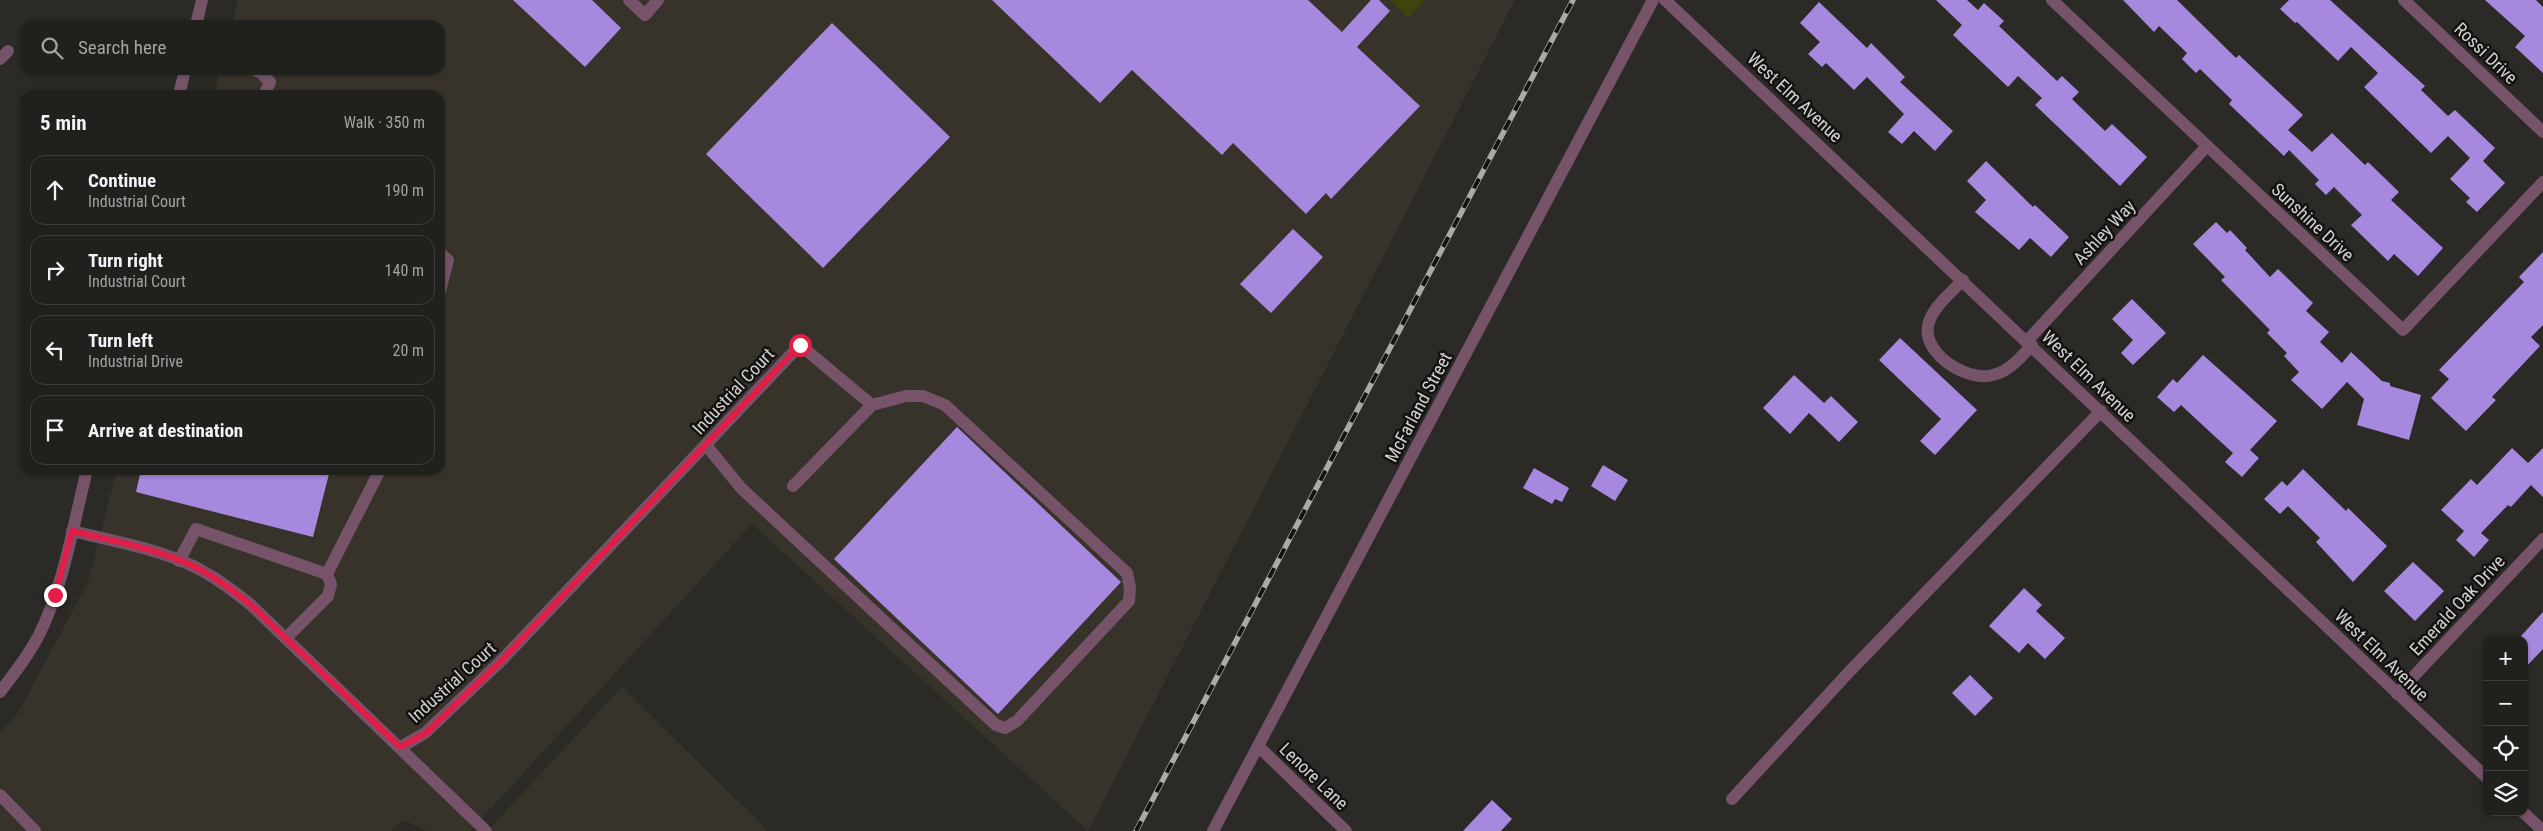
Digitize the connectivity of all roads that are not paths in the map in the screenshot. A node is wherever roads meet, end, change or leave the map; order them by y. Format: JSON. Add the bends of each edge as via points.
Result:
{"nodes":[{"id":1,"x":202,"y":0,"type":"edge"},
{"id":2,"x":629,"y":0,"type":"edge"},
{"id":3,"x":658,"y":0,"type":"edge"},
{"id":4,"x":1653,"y":0,"type":"edge"},
{"id":5,"x":1665,"y":0,"type":"edge"},
{"id":6,"x":2052,"y":0,"type":"edge"},
{"id":7,"x":2404,"y":0,"type":"edge"},
{"id":8,"x":197,"y":20,"type":"edge"},
{"id":9,"x":184,"y":75,"type":"edge"},
{"id":10,"x":261,"y":75,"type":"edge"},
{"id":11,"x":180,"y":90,"type":"edge"},
{"id":12,"x":266,"y":90,"type":"edge"},
{"id":13,"x":2543,"y":132,"type":"edge"},
{"id":14,"x":2206,"y":146,"type":"junction"},
{"id":15,"x":2543,"y":182,"type":"edge"},
{"id":16,"x":445,"y":257,"type":"edge"},
{"id":17,"x":445,"y":272,"type":"edge"},
{"id":18,"x":1963,"y":280,"type":"junction"},
{"id":19,"x":2029,"y":343,"type":"junction"},
{"id":20,"x":872,"y":405,"type":"junction"},
{"id":21,"x":2101,"y":411,"type":"junction"},
{"id":22,"x":706,"y":445,"type":"junction"},
{"id":23,"x":86,"y":475,"type":"edge"},
{"id":24,"x":377,"y":475,"type":"edge"},
{"id":25,"x":793,"y":486,"type":"dead end"},
{"id":26,"x":72,"y":531,"type":"junction"},
{"id":27,"x":2543,"y":539,"type":"edge"},
{"id":28,"x":179,"y":561,"type":"junction"},
{"id":29,"x":327,"y":574,"type":"junction"},
{"id":30,"x":286,"y":638,"type":"junction"},
{"id":31,"x":0,"y":692,"type":"edge"},
{"id":32,"x":2397,"y":694,"type":"junction"},
{"id":33,"x":1258,"y":746,"type":"junction"},
{"id":34,"x":400,"y":747,"type":"junction"},
{"id":35,"x":2483,"y":774,"type":"edge"},
{"id":36,"x":0,"y":795,"type":"edge"},
{"id":37,"x":1732,"y":799,"type":"dead end"},
{"id":38,"x":2527,"y":816,"type":"edge"},
{"id":39,"x":35,"y":831,"type":"edge"},
{"id":40,"x":486,"y":831,"type":"edge"},
{"id":41,"x":1213,"y":831,"type":"edge"},
{"id":42,"x":1346,"y":831,"type":"edge"},
{"id":43,"x":2543,"y":831,"type":"edge"}],
"edges":[{"from":1,"to":8,"type":"street"},
{"from":2,"to":3,"type":"street","via":[[645,15]]},
{"from":4,"to":33,"type":"street","name":"McFarland Street"},
{"from":5,"to":18,"type":"street","name":"West Elm Avenue"},
{"from":6,"to":14,"type":"street","name":"Sunshine Drive"},
{"from":7,"to":13,"type":"street","name":"Rossi Drive"},
{"from":9,"to":11,"type":"street"},
{"from":10,"to":12,"type":"street","via":[[270,82]]},
{"from":14,"to":15,"type":"street","name":"Sunshine Drive","via":[[2403,330]]},
{"from":14,"to":19,"type":"street","name":"Ashley Way"},
{"from":16,"to":17,"type":"street","via":[[448,260]]},
{"from":18,"to":19,"type":"street","name":"West Elm Avenue"},
{"from":18,"to":19,"type":"street","name":"Ashley Way","via":[[1934,312],[1928,326],[1932,345],[1945,360],[1978,377],[1992,376],[2009,369]]},
{"from":19,"to":21,"type":"street","name":"West Elm Avenue"},
{"from":20,"to":22,"type":"street","name":"Industrial Court","via":[[800,345]]},
{"from":20,"to":22,"type":"street","via":[[906,396],[923,396],[945,405],[1126,573],[1130,601],[1017,721],[1005,728],[996,725],[742,488]]},
{"from":20,"to":25,"type":"street"},
{"from":21,"to":32,"type":"street","name":"West Elm Avenue"},
{"from":21,"to":37,"type":"street","via":[[1849,672]]},
{"from":22,"to":34,"type":"street","name":"Industrial Court","via":[[500,662],[426,733]]},
{"from":23,"to":26,"type":"street"},
{"from":24,"to":29,"type":"street"},
{"from":26,"to":28,"type":"street"},
{"from":26,"to":31,"type":"street","via":[[55,595],[39,635],[20,668]]},
{"from":27,"to":32,"type":"street","name":"Emerald Oak Drive"},
{"from":28,"to":29,"type":"street","via":[[196,530]]},
{"from":28,"to":30,"type":"street","via":[[225,584]]},
{"from":29,"to":30,"type":"street","via":[[331,584],[328,596]]},
{"from":30,"to":34,"type":"street"},
{"from":32,"to":35,"type":"street","name":"West Elm Avenue"},
{"from":33,"to":41,"type":"street","name":"McFarland Street"},
{"from":33,"to":42,"type":"street","name":"Lenore Lane"},
{"from":34,"to":40,"type":"street"},
{"from":36,"to":39,"type":"street"},
{"from":38,"to":43,"type":"street"}]}
